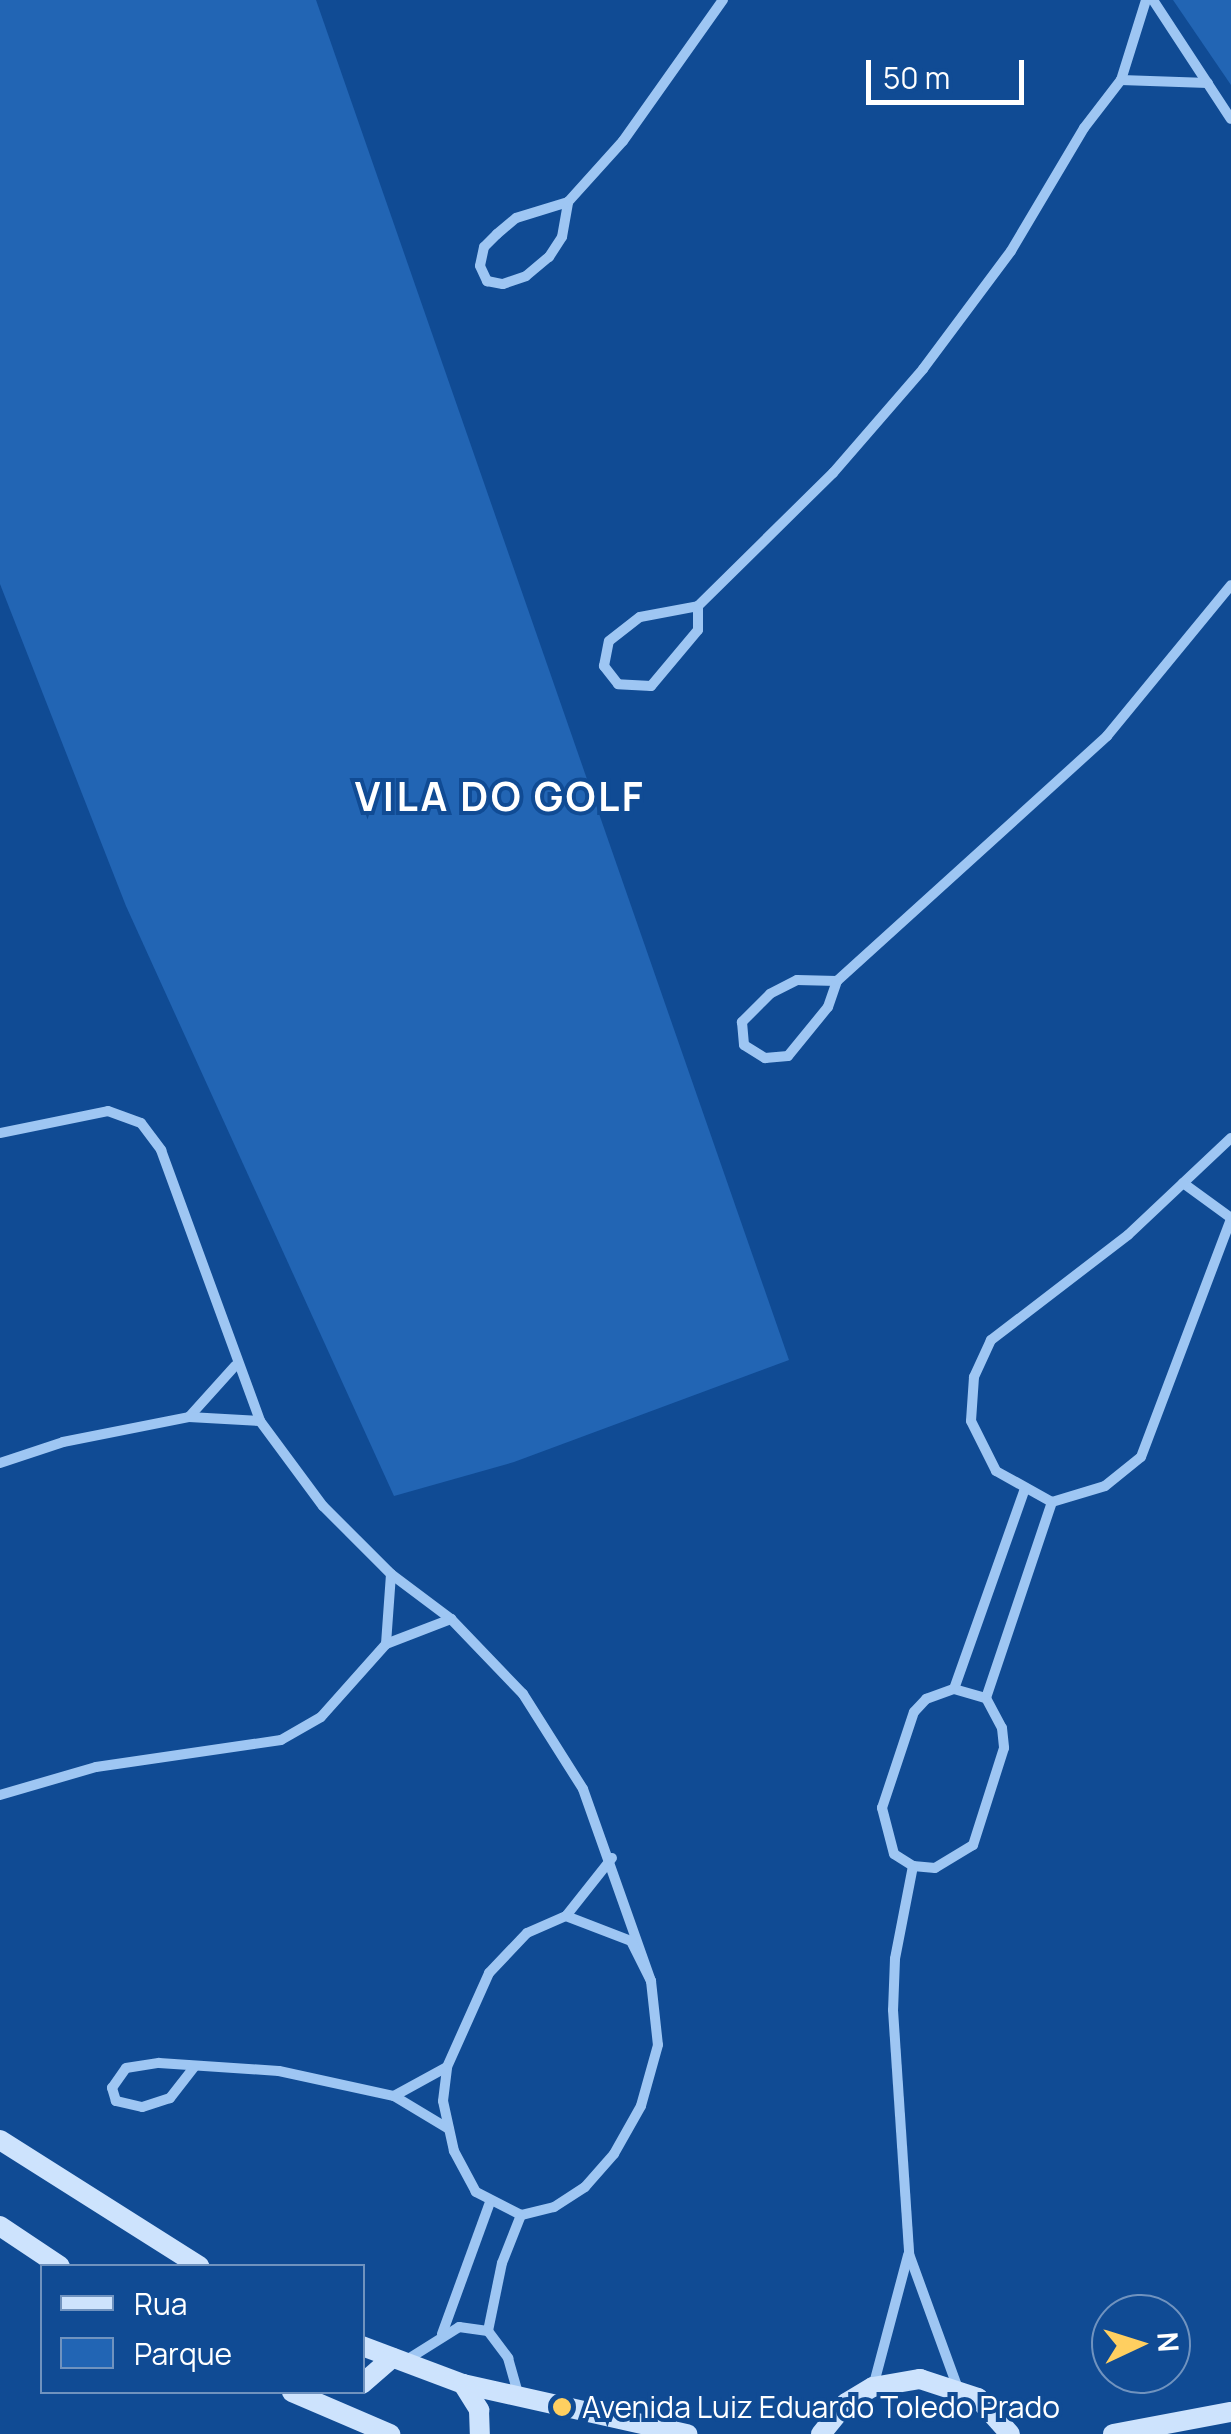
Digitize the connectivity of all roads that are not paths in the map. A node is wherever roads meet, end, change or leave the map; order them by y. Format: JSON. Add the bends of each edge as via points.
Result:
{"nodes":[{"id":1,"x":723,"y":0,"type":"edge"},
{"id":2,"x":1149,"y":0,"type":"edge"},
{"id":3,"x":1121,"y":80,"type":"junction"},
{"id":4,"x":1208,"y":83,"type":"junction"},
{"id":5,"x":1231,"y":119,"type":"edge"},
{"id":6,"x":568,"y":202,"type":"junction"},
{"id":7,"x":1231,"y":585,"type":"edge"},
{"id":8,"x":698,"y":606,"type":"junction"},
{"id":9,"x":837,"y":982,"type":"junction"},
{"id":10,"x":0,"y":1132,"type":"edge"},
{"id":11,"x":1231,"y":1138,"type":"edge"},
{"id":12,"x":1183,"y":1183,"type":"junction"},
{"id":13,"x":1231,"y":1219,"type":"edge"},
{"id":14,"x":235,"y":1366,"type":"junction"},
{"id":15,"x":189,"y":1417,"type":"junction"},
{"id":16,"x":260,"y":1422,"type":"junction"},
{"id":17,"x":0,"y":1463,"type":"edge"},
{"id":18,"x":1025,"y":1488,"type":"junction"},
{"id":19,"x":1052,"y":1502,"type":"junction"},
{"id":20,"x":391,"y":1574,"type":"junction"},
{"id":21,"x":451,"y":1619,"type":"junction"},
{"id":22,"x":386,"y":1644,"type":"junction"},
{"id":23,"x":954,"y":1689,"type":"junction"},
{"id":24,"x":986,"y":1698,"type":"junction"},
{"id":25,"x":0,"y":1796,"type":"edge"},
{"id":26,"x":612,"y":1858,"type":"junction"},
{"id":27,"x":912,"y":1866,"type":"junction"},
{"id":28,"x":566,"y":1916,"type":"junction"},
{"id":29,"x":651,"y":1982,"type":"junction"},
{"id":30,"x":195,"y":2066,"type":"junction"},
{"id":31,"x":448,"y":2067,"type":"junction"},
{"id":32,"x":394,"y":2096,"type":"junction"},
{"id":33,"x":449,"y":2129,"type":"junction"},
{"id":34,"x":0,"y":2140,"type":"edge"},
{"id":35,"x":490,"y":2202,"type":"junction"},
{"id":36,"x":521,"y":2215,"type":"junction"},
{"id":37,"x":0,"y":2226,"type":"edge"},
{"id":38,"x":908,"y":2254,"type":"junction"},
{"id":39,"x":57,"y":2264,"type":"edge"},
{"id":40,"x":196,"y":2264,"type":"edge"},
{"id":41,"x":488,"y":2331,"type":"junction"},
{"id":42,"x":442,"y":2334,"type":"junction"},
{"id":43,"x":365,"y":2347,"type":"edge"},
{"id":44,"x":398,"y":2360,"type":"junction"},
{"id":45,"x":365,"y":2382,"type":"edge"},
{"id":46,"x":462,"y":2384,"type":"junction"},
{"id":47,"x":957,"y":2386,"type":"junction"},
{"id":48,"x":873,"y":2387,"type":"junction"},
{"id":49,"x":297,"y":2394,"type":"edge"},
{"id":50,"x":360,"y":2394,"type":"edge"},
{"id":51,"x":520,"y":2398,"type":"junction"},
{"id":52,"x":1231,"y":2412,"type":"edge"},
{"id":53,"x":366,"y":2424,"type":"junction"},
{"id":54,"x":390,"y":2434,"type":"edge"},
{"id":55,"x":480,"y":2434,"type":"edge"},
{"id":56,"x":686,"y":2434,"type":"edge"},
{"id":57,"x":821,"y":2434,"type":"edge"},
{"id":58,"x":1010,"y":2434,"type":"edge"},
{"id":59,"x":1113,"y":2434,"type":"edge"}],
"edges":[{"from":1,"to":6,"type":"street","via":[[623,142]]},
{"from":2,"to":3,"type":"street"},
{"from":2,"to":4,"type":"street"},
{"from":3,"to":4,"type":"street"},
{"from":3,"to":8,"type":"street","via":[[1011,251],[923,369],[834,473]]},
{"from":4,"to":5,"type":"street"},
{"from":6,"to":6,"type":"street","via":[[516,218],[497,234],[484,247],[480,266],[487,281],[526,276],[549,257],[562,237]]},
{"from":7,"to":9,"type":"street","via":[[1107,736]]},
{"from":8,"to":8,"type":"street","via":[[640,617],[609,641],[604,666],[618,684],[651,686],[698,630]]},
{"from":9,"to":9,"type":"street","via":[[797,980],[770,994],[742,1022],[744,1046],[765,1058],[788,1056],[828,1007]]},
{"from":10,"to":14,"type":"street","via":[[108,1111],[141,1123],[161,1150]]},
{"from":11,"to":12,"type":"street"},
{"from":12,"to":13,"type":"street"},
{"from":12,"to":18,"type":"street","via":[[991,1340],[974,1378],[970,1421],[996,1470]]},
{"from":13,"to":19,"type":"street","via":[[1142,1458],[1105,1486]]},
{"from":14,"to":15,"type":"street"},
{"from":14,"to":16,"type":"street"},
{"from":15,"to":16,"type":"street"},
{"from":15,"to":17,"type":"street","via":[[62,1442]]},
{"from":16,"to":20,"type":"street","via":[[324,1506]]},
{"from":18,"to":19,"type":"street"},
{"from":18,"to":23,"type":"street"},
{"from":19,"to":24,"type":"street"},
{"from":20,"to":21,"type":"street"},
{"from":20,"to":22,"type":"street"},
{"from":21,"to":22,"type":"street"},
{"from":21,"to":26,"type":"street","via":[[523,1694],[582,1789]]},
{"from":22,"to":25,"type":"street","via":[[321,1717],[281,1740],[96,1767]]},
{"from":23,"to":24,"type":"street"},
{"from":23,"to":27,"type":"street","via":[[926,1699],[914,1712],[882,1808],[894,1854]]},
{"from":24,"to":27,"type":"street","via":[[1004,1748],[973,1845],[935,1868]]},
{"from":26,"to":28,"type":"street"},
{"from":26,"to":29,"type":"street"},
{"from":27,"to":38,"type":"street","via":[[894,1958],[893,2010]]},
{"from":28,"to":29,"type":"street","via":[[631,1941]]},
{"from":28,"to":31,"type":"street","via":[[528,1933],[488,1973]]},
{"from":29,"to":36,"type":"street","via":[[658,2045],[641,2106],[614,2154],[584,2187],[554,2207]]},
{"from":30,"to":30,"type":"street","via":[[126,2068],[112,2088],[116,2101],[142,2107],[170,2098]]},
{"from":30,"to":32,"type":"street","via":[[280,2071]]},
{"from":31,"to":32,"type":"street"},
{"from":31,"to":33,"type":"street","via":[[443,2100]]},
{"from":32,"to":33,"type":"street"},
{"from":33,"to":35,"type":"street","via":[[476,2192]]},
{"from":34,"to":40,"type":"main road"},
{"from":35,"to":36,"type":"street"},
{"from":35,"to":42,"type":"street"},
{"from":36,"to":41,"type":"street"},
{"from":37,"to":39,"type":"main road"},
{"from":38,"to":47,"type":"street"},
{"from":38,"to":48,"type":"street"},
{"from":41,"to":42,"type":"street","via":[[459,2326]]},
{"from":41,"to":51,"type":"street","via":[[508,2358]]},
{"from":42,"to":44,"type":"street"},
{"from":43,"to":44,"type":"main road"},
{"from":44,"to":45,"type":"main road"},
{"from":44,"to":46,"type":"main road"},
{"from":46,"to":51,"type":"main road"},
{"from":46,"to":55,"type":"main road","via":[[479,2410]]},
{"from":47,"to":48,"type":"main road","via":[[920,2378]]},
{"from":47,"to":58,"type":"main road","via":[[978,2398]]},
{"from":48,"to":57,"type":"main road","via":[[846,2404]]},
{"from":49,"to":53,"type":"main road"},
{"from":50,"to":53,"type":"main road"},
{"from":51,"to":56,"type":"main road"},
{"from":52,"to":59,"type":"main road"},
{"from":53,"to":54,"type":"main road"}]}
